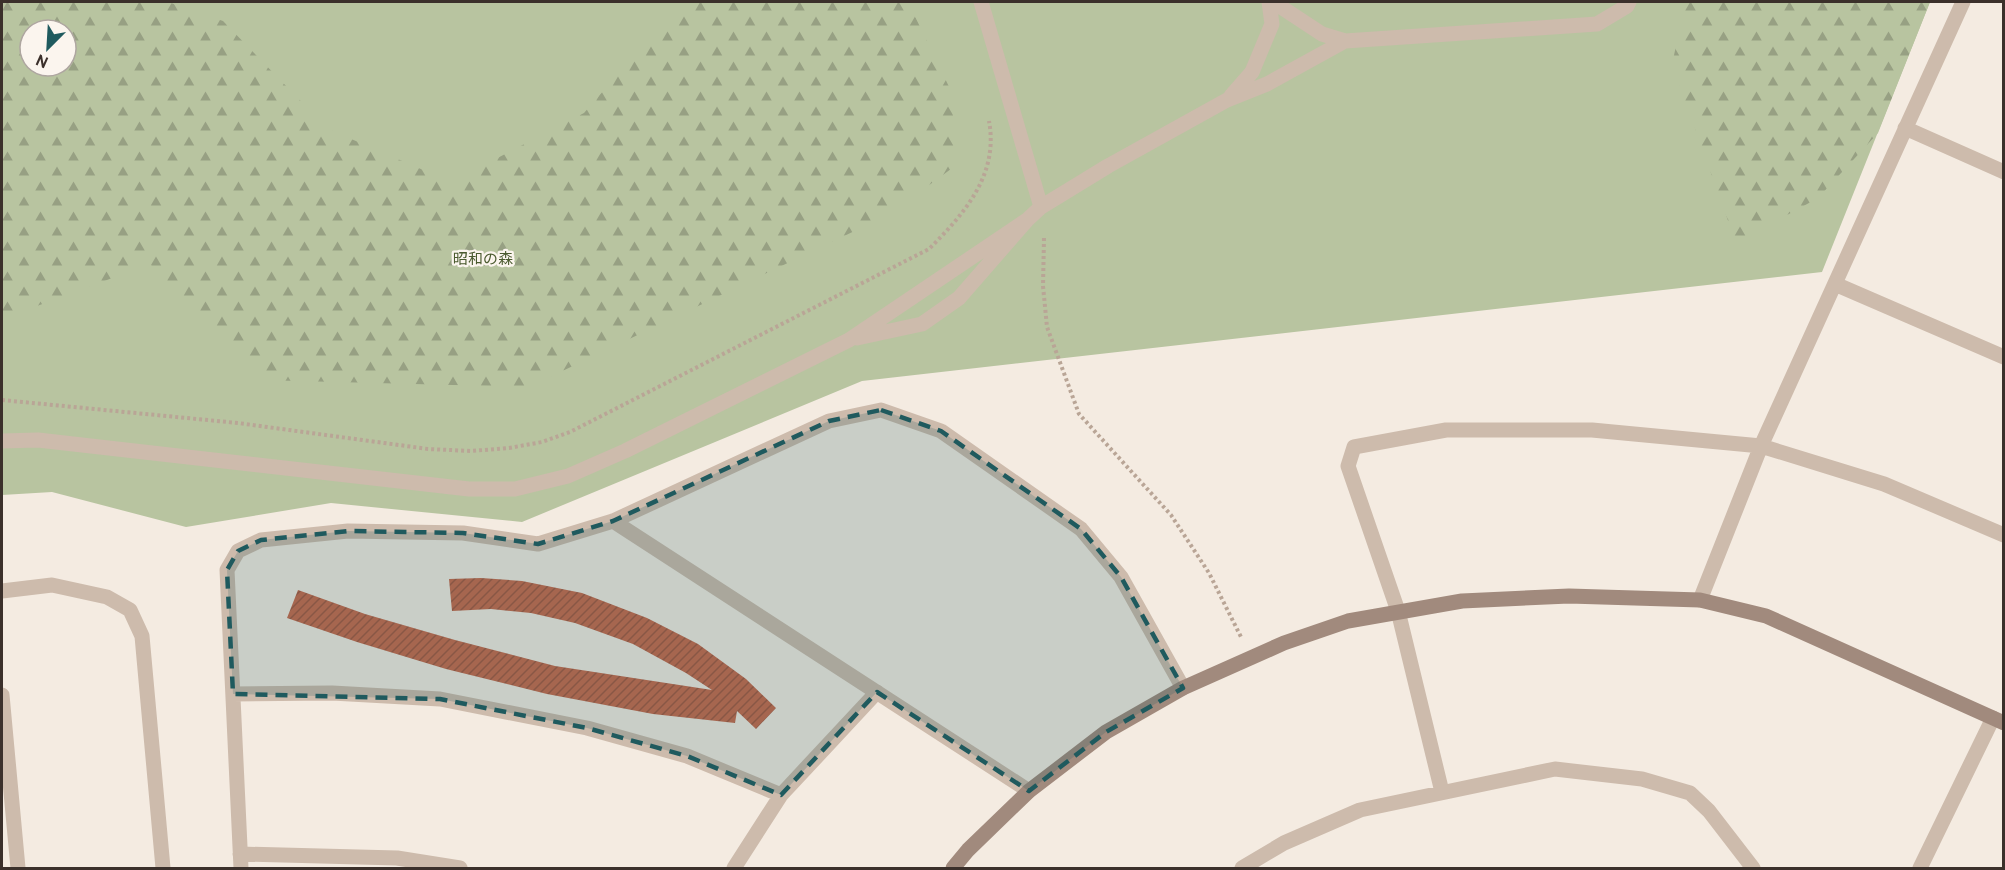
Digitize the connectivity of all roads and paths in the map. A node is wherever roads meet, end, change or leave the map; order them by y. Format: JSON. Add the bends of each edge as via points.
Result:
{"nodes":[{"id":1,"x":981,"y":2,"type":"edge"},
{"id":2,"x":1269,"y":2,"type":"edge"},
{"id":3,"x":1276,"y":2,"type":"edge"},
{"id":4,"x":1629,"y":2,"type":"edge"},
{"id":5,"x":1963,"y":2,"type":"edge"},
{"id":6,"x":1345,"y":41,"type":"junction"},
{"id":7,"x":1227,"y":100,"type":"junction"},
{"id":8,"x":987,"y":113,"type":"dead end"},
{"id":9,"x":1905,"y":128,"type":"junction"},
{"id":10,"x":2004,"y":172,"type":"edge"},
{"id":11,"x":1041,"y":207,"type":"junction"},
{"id":12,"x":1027,"y":220,"type":"junction"},
{"id":13,"x":1834,"y":284,"type":"junction"},
{"id":14,"x":849,"y":340,"type":"junction"},
{"id":15,"x":2004,"y":357,"type":"edge"},
{"id":16,"x":2,"y":400,"type":"edge"},
{"id":17,"x":2,"y":441,"type":"edge"},
{"id":18,"x":1761,"y":446,"type":"junction"},
{"id":19,"x":613,"y":521,"type":"junction"},
{"id":20,"x":2004,"y":535,"type":"edge"},
{"id":21,"x":2,"y":591,"type":"edge"},
{"id":22,"x":1700,"y":600,"type":"junction"},
{"id":23,"x":1398,"y":611,"type":"junction"},
{"id":24,"x":1252,"y":657,"type":"junction"},
{"id":25,"x":1183,"y":688,"type":"junction"},
{"id":26,"x":877,"y":692,"type":"junction"},
{"id":27,"x":233,"y":694,"type":"junction"},
{"id":28,"x":2,"y":695,"type":"edge"},
{"id":29,"x":1998,"y":720,"type":"edge"},
{"id":30,"x":1029,"y":791,"type":"junction"},
{"id":31,"x":1442,"y":792,"type":"junction"},
{"id":32,"x":781,"y":795,"type":"junction"},
{"id":33,"x":241,"y":861,"type":"edge"},
{"id":34,"x":18,"y":868,"type":"edge"},
{"id":35,"x":163,"y":868,"type":"edge"},
{"id":36,"x":460,"y":868,"type":"edge"},
{"id":37,"x":734,"y":868,"type":"edge"},
{"id":38,"x":953,"y":868,"type":"edge"},
{"id":39,"x":1242,"y":868,"type":"edge"},
{"id":40,"x":1753,"y":868,"type":"edge"},
{"id":41,"x":1920,"y":868,"type":"edge"}],
"edges":[{"from":1,"to":11,"type":"street"},
{"from":2,"to":7,"type":"street","via":[[1272,24],[1252,72]]},
{"from":3,"to":6,"type":"street","via":[[1322,34]]},
{"from":4,"to":6,"type":"street","via":[[1597,24]]},
{"from":5,"to":9,"type":"street"},
{"from":6,"to":7,"type":"street","via":[[1267,84]]},
{"from":7,"to":11,"type":"street"},
{"from":8,"to":16,"type":"path","via":[[991,150],[982,181],[961,216],[929,249],[570,432],[542,442],[471,451],[428,449],[238,423]]},
{"from":9,"to":10,"type":"street"},
{"from":9,"to":13,"type":"street"},
{"from":11,"to":12,"type":"street"},
{"from":11,"to":24,"type":"path","via":[[1047,327],[1079,414],[1171,515],[1209,573]]},
{"from":12,"to":14,"type":"street"},
{"from":12,"to":14,"type":"street","via":[[959,298],[922,324]]},
{"from":13,"to":15,"type":"street"},
{"from":13,"to":18,"type":"street"},
{"from":14,"to":17,"type":"street","via":[[625,451],[568,476],[515,489],[469,489],[38,440]]},
{"from":18,"to":20,"type":"street","via":[[1884,484]]},
{"from":18,"to":22,"type":"street"},
{"from":18,"to":23,"type":"street","via":[[1592,429],[1446,430],[1354,447],[1348,466]]},
{"from":19,"to":25,"type":"street","via":[[829,421],[881,410],[941,431],[1081,530],[1121,578]]},
{"from":19,"to":26,"type":"street"},
{"from":19,"to":27,"type":"street","via":[[538,544],[463,533],[348,531],[261,540],[238,551],[227,570]]},
{"from":21,"to":35,"type":"street","via":[[52,585],[107,597],[130,610],[142,636]]},
{"from":22,"to":23,"type":"street","via":[[1569,596],[1462,601]]},
{"from":22,"to":29,"type":"street","via":[[1766,616]]},
{"from":23,"to":24,"type":"street","via":[[1348,621]]},
{"from":23,"to":31,"type":"street"},
{"from":24,"to":25,"type":"street"},
{"from":25,"to":30,"type":"street","via":[[1106,732]]},
{"from":26,"to":30,"type":"street"},
{"from":26,"to":32,"type":"street"},
{"from":27,"to":32,"type":"street","via":[[332,693],[440,699],[587,728],[676,753]]},
{"from":27,"to":33,"type":"street"},
{"from":28,"to":34,"type":"street"},
{"from":29,"to":41,"type":"street"},
{"from":30,"to":38,"type":"street"},
{"from":31,"to":39,"type":"street","via":[[1360,810],[1284,843]]},
{"from":31,"to":40,"type":"street","via":[[1555,769],[1642,779],[1690,793]]},
{"from":32,"to":37,"type":"street"},
{"from":33,"to":36,"type":"street","via":[[397,858]]}]}
